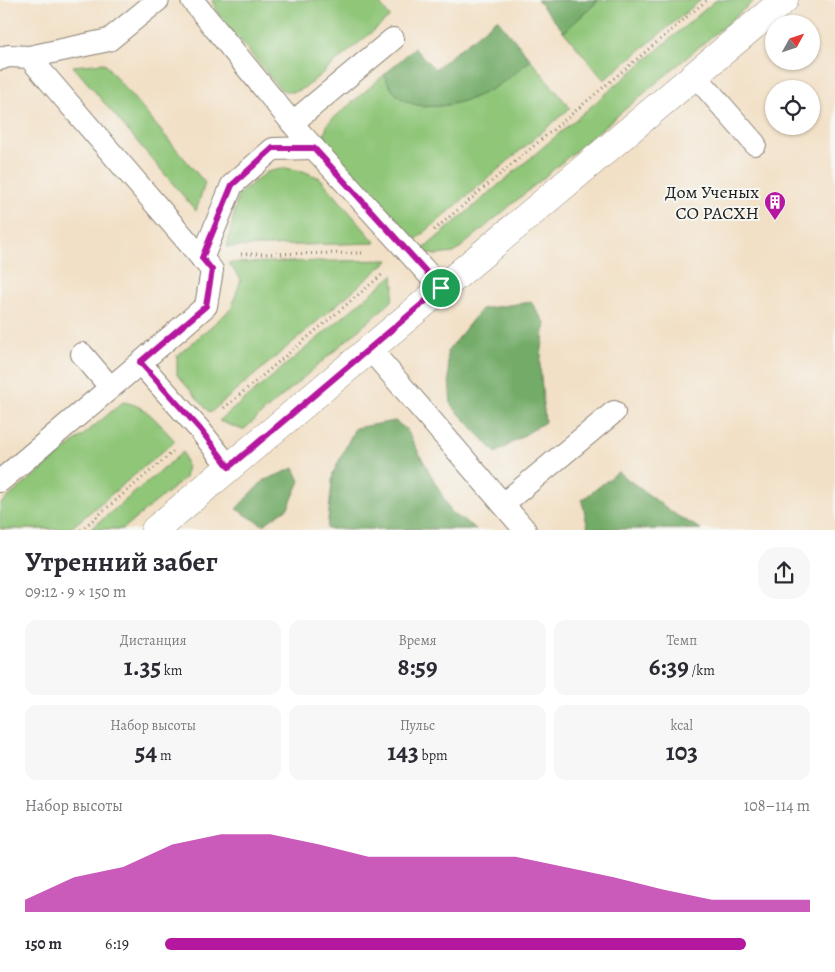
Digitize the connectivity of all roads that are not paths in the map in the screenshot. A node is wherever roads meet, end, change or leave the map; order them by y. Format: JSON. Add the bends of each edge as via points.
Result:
{"nodes":[{"id":1,"x":158,"y":0,"type":"edge"},
{"id":2,"x":192,"y":0,"type":"edge"},
{"id":3,"x":784,"y":0,"type":"edge"},
{"id":4,"x":394,"y":39,"type":"dead end"},
{"id":5,"x":30,"y":57,"type":"junction"},
{"id":6,"x":0,"y":59,"type":"edge"},
{"id":7,"x":695,"y":75,"type":"junction"},
{"id":8,"x":292,"y":123,"type":"junction"},
{"id":9,"x":755,"y":144,"type":"dead end"},
{"id":10,"x":314,"y":148,"type":"junction"},
{"id":11,"x":202,"y":258,"type":"junction"},
{"id":12,"x":441,"y":288,"type":"junction"},
{"id":13,"x":370,"y":349,"type":"junction"},
{"id":14,"x":82,"y":354,"type":"dead end"},
{"id":15,"x":140,"y":362,"type":"junction"},
{"id":16,"x":110,"y":387,"type":"junction"},
{"id":17,"x":614,"y":412,"type":"dead end"},
{"id":18,"x":229,"y":467,"type":"junction"},
{"id":19,"x":0,"y":481,"type":"edge"},
{"id":20,"x":503,"y":504,"type":"junction"},
{"id":21,"x":156,"y":530,"type":"edge"},
{"id":22,"x":525,"y":530,"type":"edge"}],
"edges":[{"from":1,"to":5,"type":"lane","via":[[109,40]]},
{"from":2,"to":8,"type":"lane"},
{"from":3,"to":7,"type":"street"},
{"from":4,"to":8,"type":"lane"},
{"from":5,"to":6,"type":"lane"},
{"from":5,"to":11,"type":"lane"},
{"from":7,"to":9,"type":"lane"},
{"from":7,"to":12,"type":"street"},
{"from":8,"to":10,"type":"lane"},
{"from":10,"to":11,"type":"lane","via":[[273,148],[232,185]]},
{"from":10,"to":12,"type":"lane"},
{"from":11,"to":15,"type":"lane","via":[[212,270],[206,306]]},
{"from":12,"to":13,"type":"street"},
{"from":13,"to":18,"type":"street"},
{"from":13,"to":20,"type":"lane"},
{"from":14,"to":16,"type":"lane"},
{"from":15,"to":16,"type":"lane"},
{"from":15,"to":18,"type":"lane"},
{"from":16,"to":19,"type":"lane"},
{"from":17,"to":20,"type":"lane"},
{"from":18,"to":21,"type":"street"},
{"from":20,"to":22,"type":"lane"}]}
